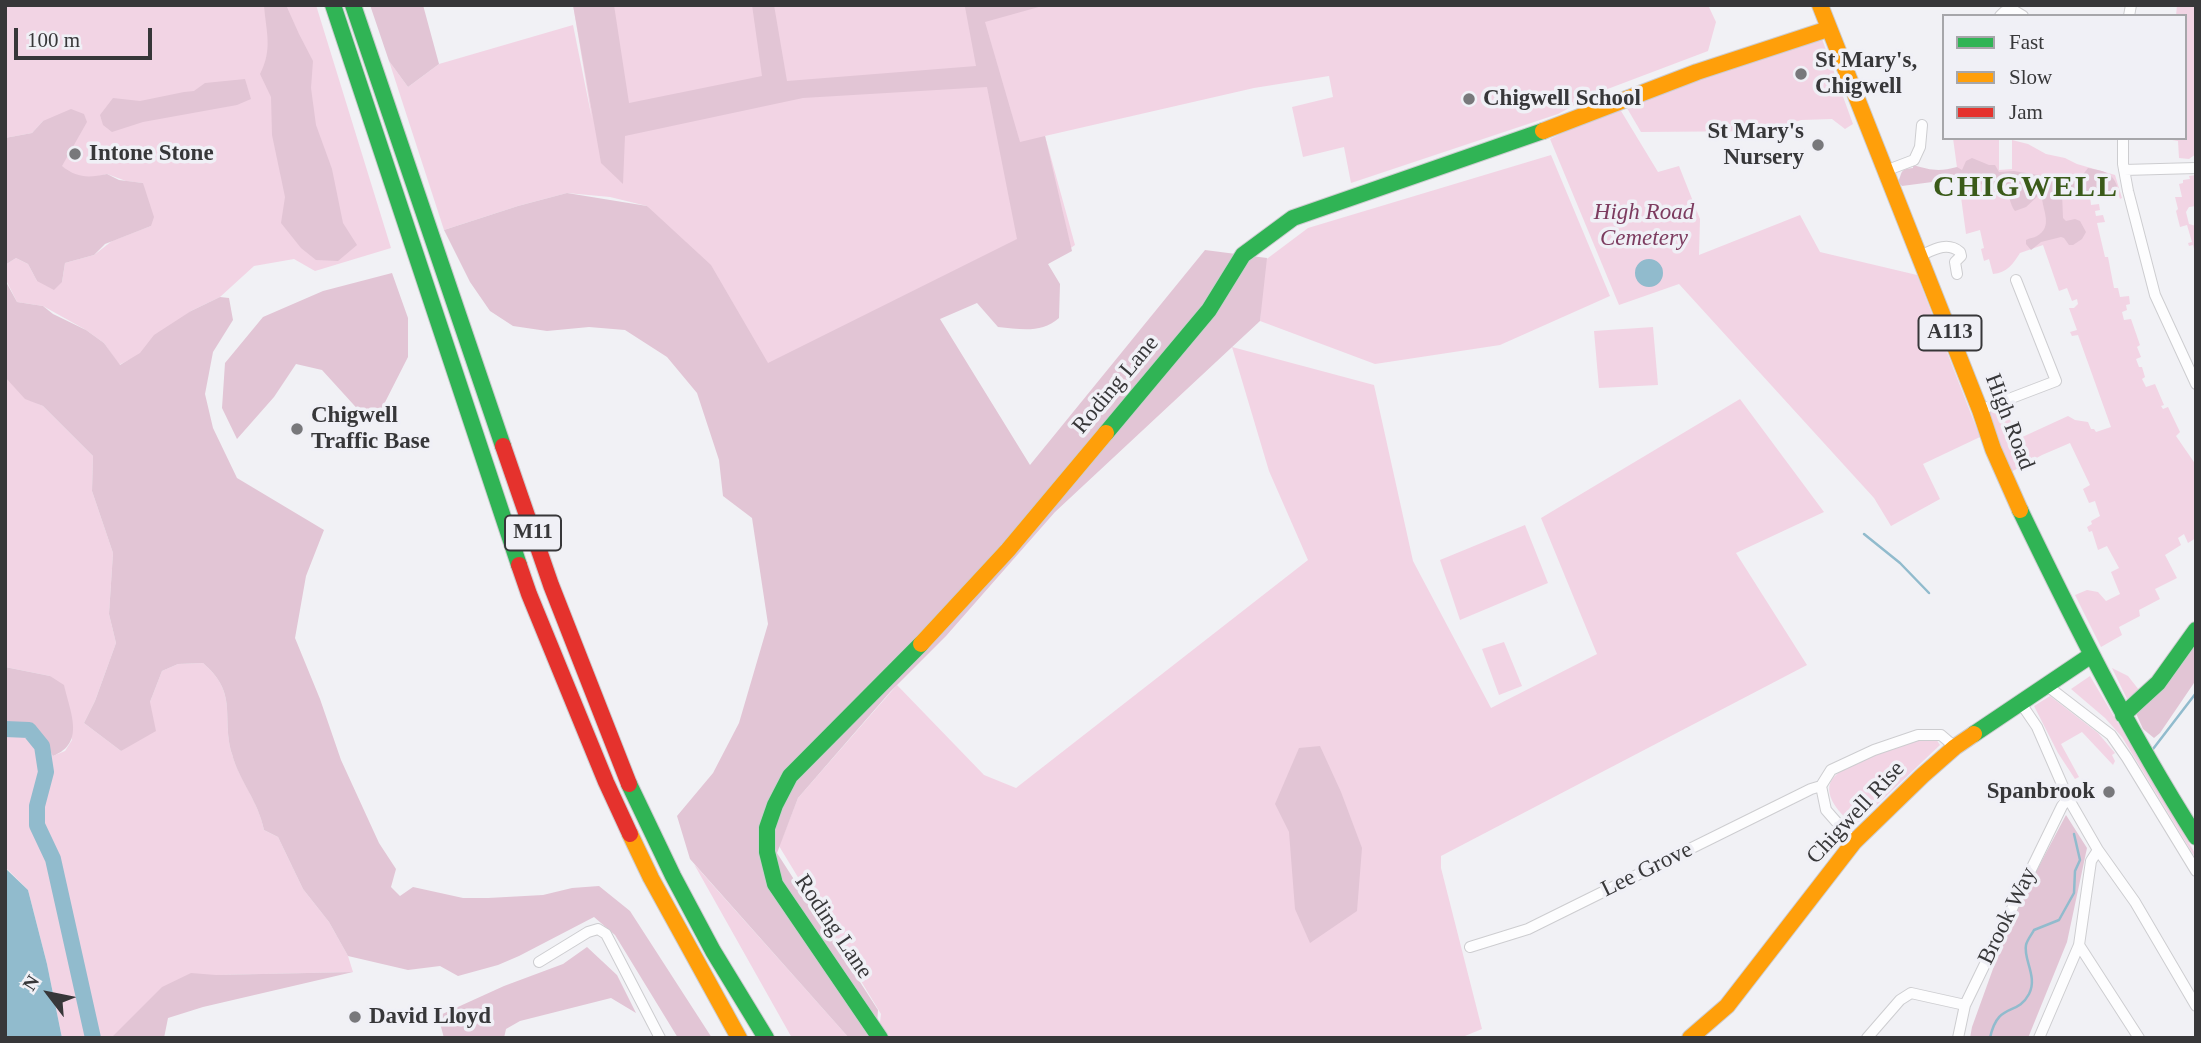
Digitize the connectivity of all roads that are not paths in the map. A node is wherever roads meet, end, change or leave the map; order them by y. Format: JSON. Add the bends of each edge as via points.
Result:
{"nodes":[{"id":1,"x":333,"y":5,"type":"edge"},
{"id":2,"x":353,"y":5,"type":"edge"},
{"id":3,"x":1820,"y":5,"type":"edge"},
{"id":4,"x":2002,"y":14,"type":"edge"},
{"id":5,"x":2020,"y":14,"type":"edge"},
{"id":6,"x":1828,"y":29,"type":"junction"},
{"id":7,"x":1922,"y":125,"type":"dead end"},
{"id":8,"x":2123,"y":140,"type":"edge"},
{"id":9,"x":2196,"y":168,"type":"edge"},
{"id":10,"x":2124,"y":170,"type":"junction"},
{"id":11,"x":1885,"y":171,"type":"junction"},
{"id":12,"x":1920,"y":256,"type":"junction"},
{"id":13,"x":1956,"y":274,"type":"dead end"},
{"id":14,"x":2016,"y":280,"type":"dead end"},
{"id":15,"x":2196,"y":384,"type":"edge"},
{"id":16,"x":1980,"y":410,"type":"junction"},
{"id":17,"x":2196,"y":630,"type":"edge"},
{"id":18,"x":2090,"y":656,"type":"junction"},
{"id":19,"x":2046,"y":685,"type":"junction"},
{"id":20,"x":2020,"y":702,"type":"junction"},
{"id":21,"x":2123,"y":715,"type":"junction"},
{"id":22,"x":1955,"y":747,"type":"junction"},
{"id":23,"x":1821,"y":786,"type":"junction"},
{"id":24,"x":2068,"y":798,"type":"junction"},
{"id":25,"x":2196,"y":837,"type":"edge"},
{"id":26,"x":1854,"y":842,"type":"junction"},
{"id":27,"x":2098,"y":850,"type":"junction"},
{"id":28,"x":2196,"y":871,"type":"edge"},
{"id":29,"x":2079,"y":945,"type":"junction"},
{"id":30,"x":1470,"y":947,"type":"dead end"},
{"id":31,"x":539,"y":962,"type":"dead end"},
{"id":32,"x":1965,"y":1005,"type":"junction"},
{"id":33,"x":2196,"y":1006,"type":"edge"},
{"id":34,"x":660,"y":1038,"type":"edge"},
{"id":35,"x":739,"y":1038,"type":"edge"},
{"id":36,"x":766,"y":1038,"type":"edge"},
{"id":37,"x":880,"y":1038,"type":"edge"},
{"id":38,"x":1690,"y":1038,"type":"edge"},
{"id":39,"x":1867,"y":1038,"type":"edge"},
{"id":40,"x":1958,"y":1038,"type":"edge"},
{"id":41,"x":2039,"y":1038,"type":"edge"},
{"id":42,"x":2139,"y":1038,"type":"edge"}],
"edges":[{"from":1,"to":35,"type":"main road","number":"M11","via":[[529,594],[651,878]]},
{"from":2,"to":36,"type":"main road","number":"M11","via":[[551,585],[625,775],[713,951]]},
{"from":3,"to":6,"type":"main road","name":"High Road","number":"A113"},
{"from":4,"to":5,"type":"street","via":[[2013,10]]},
{"from":6,"to":11,"type":"main road","name":"High Road","number":"A113"},
{"from":6,"to":37,"type":"main road","name":"Roding Lane","via":[[1293,218],[1243,255],[1209,310],[1009,550],[790,776],[774,804],[765,832],[775,884]]},
{"from":7,"to":11,"type":"street","via":[[1914,159]]},
{"from":8,"to":10,"type":"street"},
{"from":9,"to":10,"type":"street"},
{"from":10,"to":15,"type":"street","via":[[2155,295]]},
{"from":11,"to":12,"type":"main road","name":"High Road","number":"A113"},
{"from":12,"to":13,"type":"street","via":[[1939,247],[1955,247],[1961,256],[1955,262]]},
{"from":12,"to":16,"type":"main road","name":"High Road","number":"A113"},
{"from":14,"to":16,"type":"street","via":[[2056,381]]},
{"from":16,"to":18,"type":"main road","name":"High Road","number":"A113","via":[[1988,440]]},
{"from":17,"to":21,"type":"main road","via":[[2158,683]]},
{"from":18,"to":19,"type":"main road","name":"Chigwell Rise"},
{"from":18,"to":21,"type":"main road","name":"High Road","number":"A113"},
{"from":19,"to":20,"type":"main road","name":"Chigwell Rise"},
{"from":19,"to":28,"type":"street","via":[[2111,735]]},
{"from":20,"to":22,"type":"main road","name":"Chigwell Rise"},
{"from":20,"to":24,"type":"street","via":[[2037,727]]},
{"from":21,"to":25,"type":"main road","name":"High Road","number":"A113"},
{"from":22,"to":23,"type":"street","name":"Lee Grove","via":[[1941,735],[1918,735],[1831,770]]},
{"from":22,"to":26,"type":"main road","name":"Chigwell Rise"},
{"from":23,"to":26,"type":"street","via":[[1826,810]]},
{"from":23,"to":30,"type":"street","name":"Lee Grove","via":[[1528,929]]},
{"from":24,"to":27,"type":"street"},
{"from":24,"to":32,"type":"street","name":"Brook Way"},
{"from":26,"to":38,"type":"main road","name":"Chigwell Rise","via":[[1727,1006]]},
{"from":27,"to":29,"type":"street","via":[[2091,861]]},
{"from":27,"to":33,"type":"street","via":[[2135,902]]},
{"from":29,"to":41,"type":"street"},
{"from":29,"to":42,"type":"street"},
{"from":31,"to":34,"type":"street","via":[[588,932],[598,929],[606,934]]},
{"from":32,"to":39,"type":"street","via":[[1911,993]]},
{"from":32,"to":40,"type":"street","name":"Brook Way"}]}
